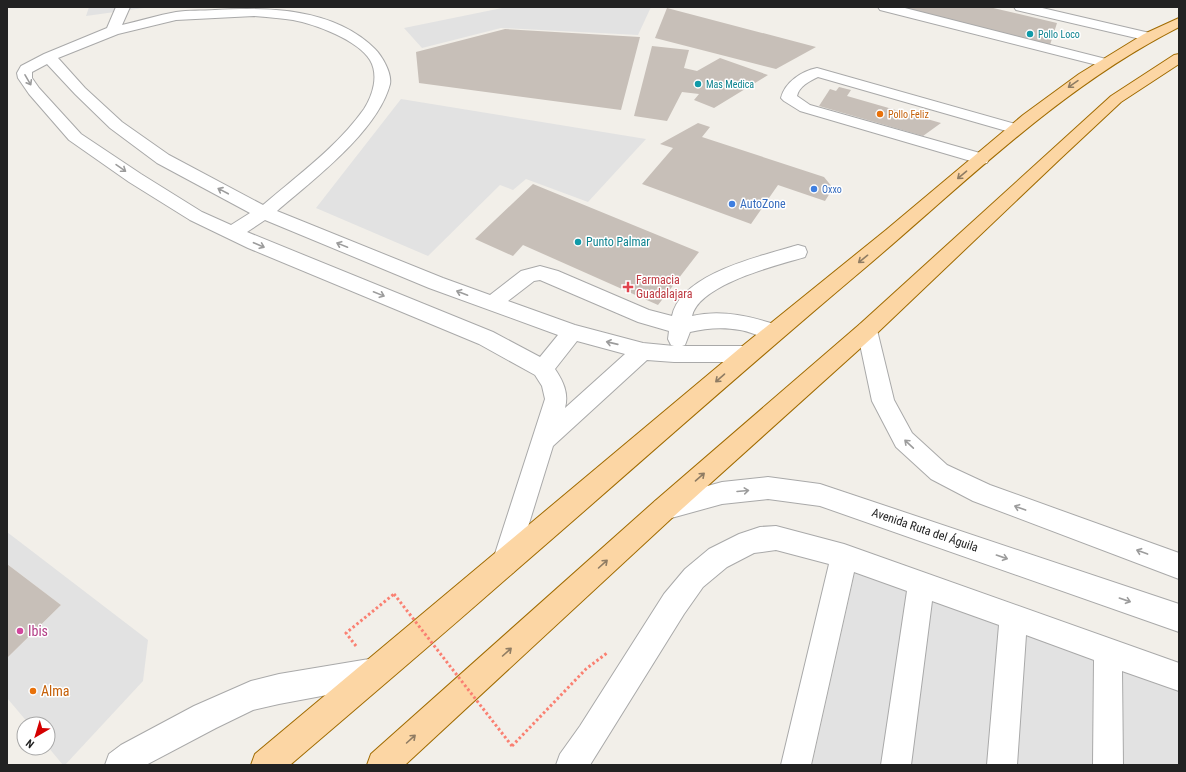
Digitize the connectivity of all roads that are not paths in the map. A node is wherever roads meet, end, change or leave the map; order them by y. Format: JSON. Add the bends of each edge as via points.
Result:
{"nodes":[{"id":1,"x":123,"y":7,"type":"edge"},
{"id":2,"x":886,"y":7,"type":"edge"},
{"id":3,"x":1021,"y":7,"type":"edge"},
{"id":4,"x":207,"y":10,"type":"edge"},
{"id":5,"x":1179,"y":22,"type":"edge"},
{"id":6,"x":113,"y":31,"type":"junction"},
{"id":7,"x":1149,"y":37,"type":"junction"},
{"id":8,"x":49,"y":57,"type":"junction"},
{"id":9,"x":1179,"y":58,"type":"edge"},
{"id":10,"x":1106,"y":63,"type":"junction"},
{"id":11,"x":1016,"y":129,"type":"junction"},
{"id":12,"x":981,"y":159,"type":"junction"},
{"id":13,"x":264,"y":213,"type":"junction"},
{"id":14,"x":232,"y":233,"type":"junction"},
{"id":15,"x":798,"y":252,"type":"dead end"},
{"id":16,"x":491,"y":304,"type":"junction"},
{"id":17,"x":682,"y":326,"type":"junction"},
{"id":18,"x":867,"y":330,"type":"junction"},
{"id":19,"x":572,"y":332,"type":"junction"},
{"id":20,"x":774,"y":332,"type":"junction"},
{"id":21,"x":643,"y":350,"type":"junction"},
{"id":22,"x":674,"y":354,"type":"junction"},
{"id":23,"x":748,"y":354,"type":"junction"},
{"id":24,"x":542,"y":369,"type":"junction"},
{"id":25,"x":544,"y":440,"type":"junction"},
{"id":26,"x":664,"y":509,"type":"junction"},
{"id":27,"x":844,"y":556,"type":"junction"},
{"id":28,"x":505,"y":563,"type":"junction"},
{"id":29,"x":1179,"y":566,"type":"edge"},
{"id":30,"x":920,"y":584,"type":"junction"},
{"id":31,"x":1013,"y":617,"type":"junction"},
{"id":32,"x":1179,"y":618,"type":"edge"},
{"id":33,"x":1108,"y":651,"type":"junction"},
{"id":34,"x":375,"y":672,"type":"junction"},
{"id":35,"x":1179,"y":677,"type":"edge"},
{"id":36,"x":120,"y":765,"type":"edge"},
{"id":37,"x":266,"y":765,"type":"edge"},
{"id":38,"x":382,"y":765,"type":"edge"},
{"id":39,"x":571,"y":765,"type":"edge"},
{"id":40,"x":796,"y":765,"type":"edge"},
{"id":41,"x":896,"y":765,"type":"edge"},
{"id":42,"x":1002,"y":765,"type":"edge"},
{"id":43,"x":1108,"y":765,"type":"edge"}],
"edges":[{"from":1,"to":6,"type":"street"},
{"from":2,"to":10,"type":"street"},
{"from":3,"to":7,"type":"street"},
{"from":4,"to":6,"type":"street"},
{"from":4,"to":13,"type":"street","via":[[295,16],[327,25],[358,40],[378,59],[382,82],[372,109],[337,150]]},
{"from":5,"to":7,"type":"main road"},
{"from":6,"to":8,"type":"street"},
{"from":7,"to":10,"type":"main road"},
{"from":13,"to":8,"type":"street","one_way":true,"via":[[163,159],[116,125]]},
{"from":8,"to":14,"type":"street","one_way":true,"via":[[26,69],[25,78],[75,136],[196,216]]},
{"from":9,"to":18,"type":"main road","via":[[1116,99]]},
{"from":10,"to":11,"type":"main road","one_way":true,"via":[[1051,100]]},
{"from":11,"to":12,"type":"main road"},
{"from":11,"to":12,"type":"street","via":[[816,72],[790,91],[789,98],[805,108]]},
{"from":12,"to":20,"type":"main road","one_way":true},
{"from":13,"to":14,"type":"street"},
{"from":16,"to":13,"type":"street","one_way":true},
{"from":14,"to":24,"type":"street","one_way":true,"via":[[486,338]]},
{"from":15,"to":17,"type":"street","via":[[722,278],[701,291],[683,310]]},
{"from":16,"to":17,"type":"street","via":[[528,276],[540,273],[645,317]]},
{"from":16,"to":19,"type":"street"},
{"from":17,"to":20,"type":"street","via":[[700,322],[740,322]]},
{"from":17,"to":22,"type":"street"},
{"from":26,"to":18,"type":"main road","one_way":true},
{"from":29,"to":18,"type":"street","one_way":true,"via":[[982,494],[939,472],[904,440],[883,401]]},
{"from":21,"to":19,"type":"street","one_way":true},
{"from":19,"to":24,"type":"street"},
{"from":20,"to":23,"type":"main road"},
{"from":21,"to":22,"type":"street"},
{"from":21,"to":25,"type":"street"},
{"from":22,"to":23,"type":"street"},
{"from":23,"to":28,"type":"main road","one_way":true},
{"from":24,"to":25,"type":"street","via":[[553,384],[556,399]]},
{"from":25,"to":28,"type":"street"},
{"from":26,"to":32,"type":"street","name":"Avenida Ruta del Águila","one_way":true,"via":[[722,493],[768,488],[820,495]]},
{"from":38,"to":26,"type":"main road","one_way":true},
{"from":27,"to":30,"type":"street"},
{"from":27,"to":39,"type":"street","via":[[776,538],[748,543],[718,558],[694,578],[674,604]]},
{"from":27,"to":40,"type":"street"},
{"from":28,"to":34,"type":"main road"},
{"from":30,"to":31,"type":"street"},
{"from":30,"to":41,"type":"street"},
{"from":31,"to":33,"type":"street"},
{"from":31,"to":42,"type":"street"},
{"from":33,"to":35,"type":"street"},
{"from":33,"to":43,"type":"street"},
{"from":34,"to":36,"type":"street","via":[[251,696],[205,717]]},
{"from":34,"to":37,"type":"main road"}]}
